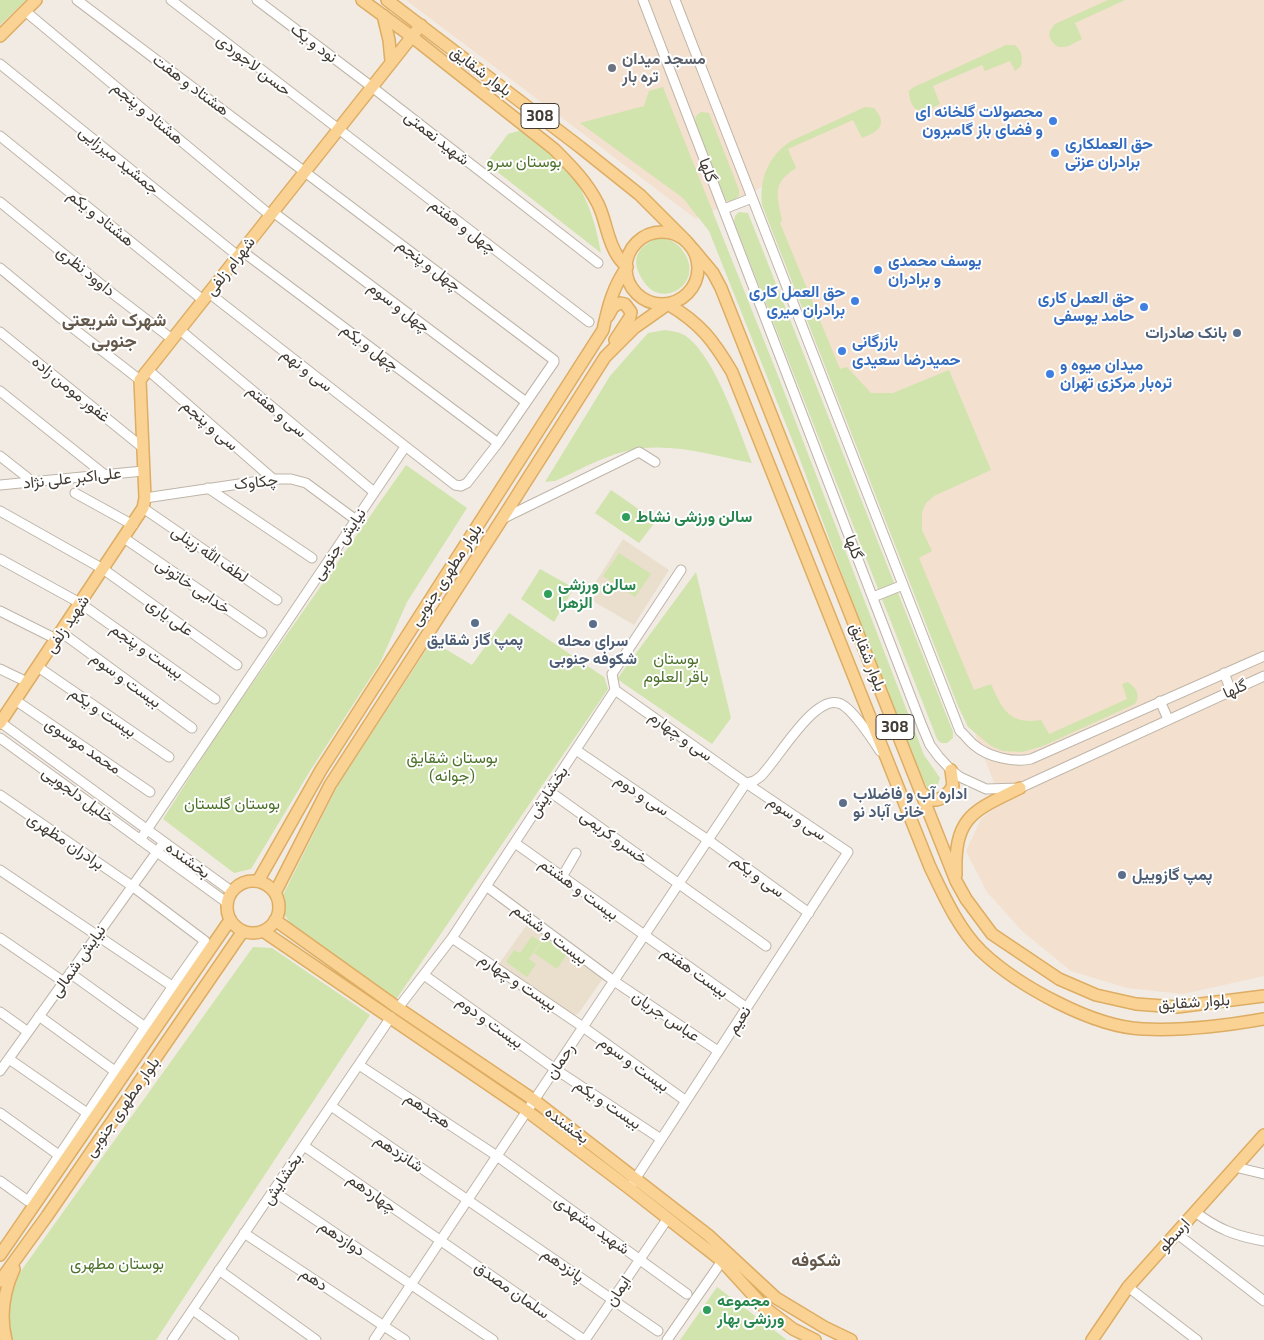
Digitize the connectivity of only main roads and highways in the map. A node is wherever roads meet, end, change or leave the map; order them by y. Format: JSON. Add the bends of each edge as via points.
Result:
{"nodes":[{"id":1,"x":36,"y":0,"type":"edge"},
{"id":2,"x":362,"y":0,"type":"edge"},
{"id":3,"x":387,"y":0,"type":"edge"},
{"id":4,"x":382,"y":15,"type":"junction"},
{"id":5,"x":421,"y":25,"type":"junction"},
{"id":6,"x":0,"y":36,"type":"edge"},
{"id":7,"x":411,"y":36,"type":"junction"},
{"id":8,"x":391,"y":62,"type":"junction"},
{"id":9,"x":689,"y":245,"type":"junction"},
{"id":10,"x":627,"y":267,"type":"junction"},
{"id":11,"x":668,"y":304,"type":"junction"},
{"id":12,"x":603,"y":330,"type":"junction"},
{"id":13,"x":604,"y":356,"type":"junction"},
{"id":14,"x":133,"y":525,"type":"joint"},
{"id":15,"x":0,"y":722,"type":"edge"},
{"id":16,"x":951,"y":770,"type":"road end"},
{"id":17,"x":1020,"y":788,"type":"road end"},
{"id":18,"x":921,"y":793,"type":"junction"},
{"id":19,"x":258,"y":881,"type":"junction"},
{"id":20,"x":956,"y":882,"type":"junction"},
{"id":21,"x":275,"y":892,"type":"junction"},
{"id":22,"x":230,"y":920,"type":"junction"},
{"id":23,"x":275,"y":920,"type":"junction"},
{"id":24,"x":243,"y":931,"type":"junction"},
{"id":25,"x":264,"y":931,"type":"junction"},
{"id":26,"x":1264,"y":996,"type":"edge"},
{"id":27,"x":394,"y":1013,"type":"junction"},
{"id":28,"x":1264,"y":1019,"type":"edge"},
{"id":29,"x":1264,"y":1135,"type":"edge"},
{"id":30,"x":633,"y":1183,"type":"junction"},
{"id":31,"x":3,"y":1251,"type":"edge"},
{"id":32,"x":22,"y":1251,"type":"junction"},
{"id":33,"x":0,"y":1281,"type":"edge"},
{"id":34,"x":6,"y":1340,"type":"edge"},
{"id":35,"x":815,"y":1340,"type":"edge"},
{"id":36,"x":851,"y":1340,"type":"edge"},
{"id":37,"x":1092,"y":1340,"type":"edge"}],
"edges":[{"from":1,"to":6,"type":"main road"},
{"from":2,"to":4,"type":"main road","name":"بلوار شقایق","number":"308"},
{"from":3,"to":5,"type":"main road","name":"بلوار شقایق","number":"308"},
{"from":4,"to":7,"type":"main road","name":"بلوار شقایق","number":"308"},
{"from":4,"to":8,"type":"main road","via":[[390,40]]},
{"from":5,"to":7,"type":"main road","name":"شهرام زلفی"},
{"from":5,"to":9,"type":"main road","name":"بلوار شقایق","number":"308","via":[[633,189]]},
{"from":7,"to":8,"type":"main road","name":"شهرام زلفی"},
{"from":7,"to":10,"type":"main road","name":"بلوار شقایق","number":"308","via":[[554,149],[572,167],[598,203],[612,245]]},
{"from":8,"to":14,"type":"main road","name":"شهرام زلفی","via":[[140,380],[144,503]]},
{"from":9,"to":10,"type":"main road","via":[[676,235],[654,233],[634,246]]},
{"from":9,"to":11,"type":"main road","via":[[697,260],[695,283],[679,300]]},
{"from":9,"to":18,"type":"main road","name":"بلوار شقایق","number":"308","via":[[714,273],[721,288]]},
{"from":10,"to":11,"type":"main road","via":[[632,287],[639,295],[648,301]]},
{"from":10,"to":12,"type":"main road","name":"بلوار مطهری جنوبی","via":[[610,297]]},
{"from":11,"to":13,"type":"main road","name":"بلوار مطهری جنوبی","via":[[634,328]]},
{"from":11,"to":28,"type":"main road","name":"بلوار شقایق","number":"308","via":[[689,316],[706,334],[732,372],[930,867],[948,905],[981,951],[1043,995],[1123,1027],[1181,1029]]},
{"from":12,"to":13,"type":"main road","via":[[614,307],[625,304],[631,312],[630,317]]},
{"from":12,"to":19,"type":"main road","name":"بلوار مطهری جنوبی","via":[[321,770]]},
{"from":13,"to":21,"type":"main road","name":"بلوار مطهری جنوبی","via":[[330,785]]},
{"from":14,"to":15,"type":"main road","name":"شهید زلفی"},
{"from":16,"to":18,"type":"main road","via":[[953,786],[945,796],[935,801]]},
{"from":17,"to":20,"type":"main road","via":[[982,806],[966,821],[958,841]]},
{"from":18,"to":20,"type":"main road","name":"بلوار شقایق","number":"308"},
{"from":19,"to":21,"type":"main road"},
{"from":19,"to":22,"type":"main road","via":[[240,883],[229,897],[226,908]]},
{"from":20,"to":26,"type":"main road","name":"بلوار شقایق","number":"308","via":[[992,934],[1059,979],[1096,995],[1136,1004],[1177,1007]]},
{"from":21,"to":23,"type":"main road","via":[[279,910]]},
{"from":22,"to":24,"type":"main road"},
{"from":22,"to":31,"type":"main road","name":"بلوار مطهری جنوبی"},
{"from":23,"to":25,"type":"main road"},
{"from":23,"to":27,"type":"main road","name":"بخشنده"},
{"from":24,"to":25,"type":"main road"},
{"from":24,"to":32,"type":"main road","name":"بلوار مطهری جنوبی"},
{"from":25,"to":27,"type":"main road","name":"بخشنده"},
{"from":27,"to":30,"type":"main road","name":"بخشنده","via":[[527,1111]]},
{"from":27,"to":30,"type":"main road","name":"بخشنده","via":[[534,1100]]},
{"from":29,"to":37,"type":"main road","name":"ارسطو","via":[[1128,1287]]},
{"from":30,"to":35,"type":"main road","name":"بخشنده","via":[[668,1218],[722,1261],[764,1307],[793,1329]]},
{"from":30,"to":36,"type":"main road","name":"بخشنده","via":[[708,1235],[776,1298]]},
{"from":32,"to":33,"type":"main road","name":"بلوار مطهری جنوبی"},
{"from":32,"to":34,"type":"main road","via":[[5,1296],[2,1315]]}]}
